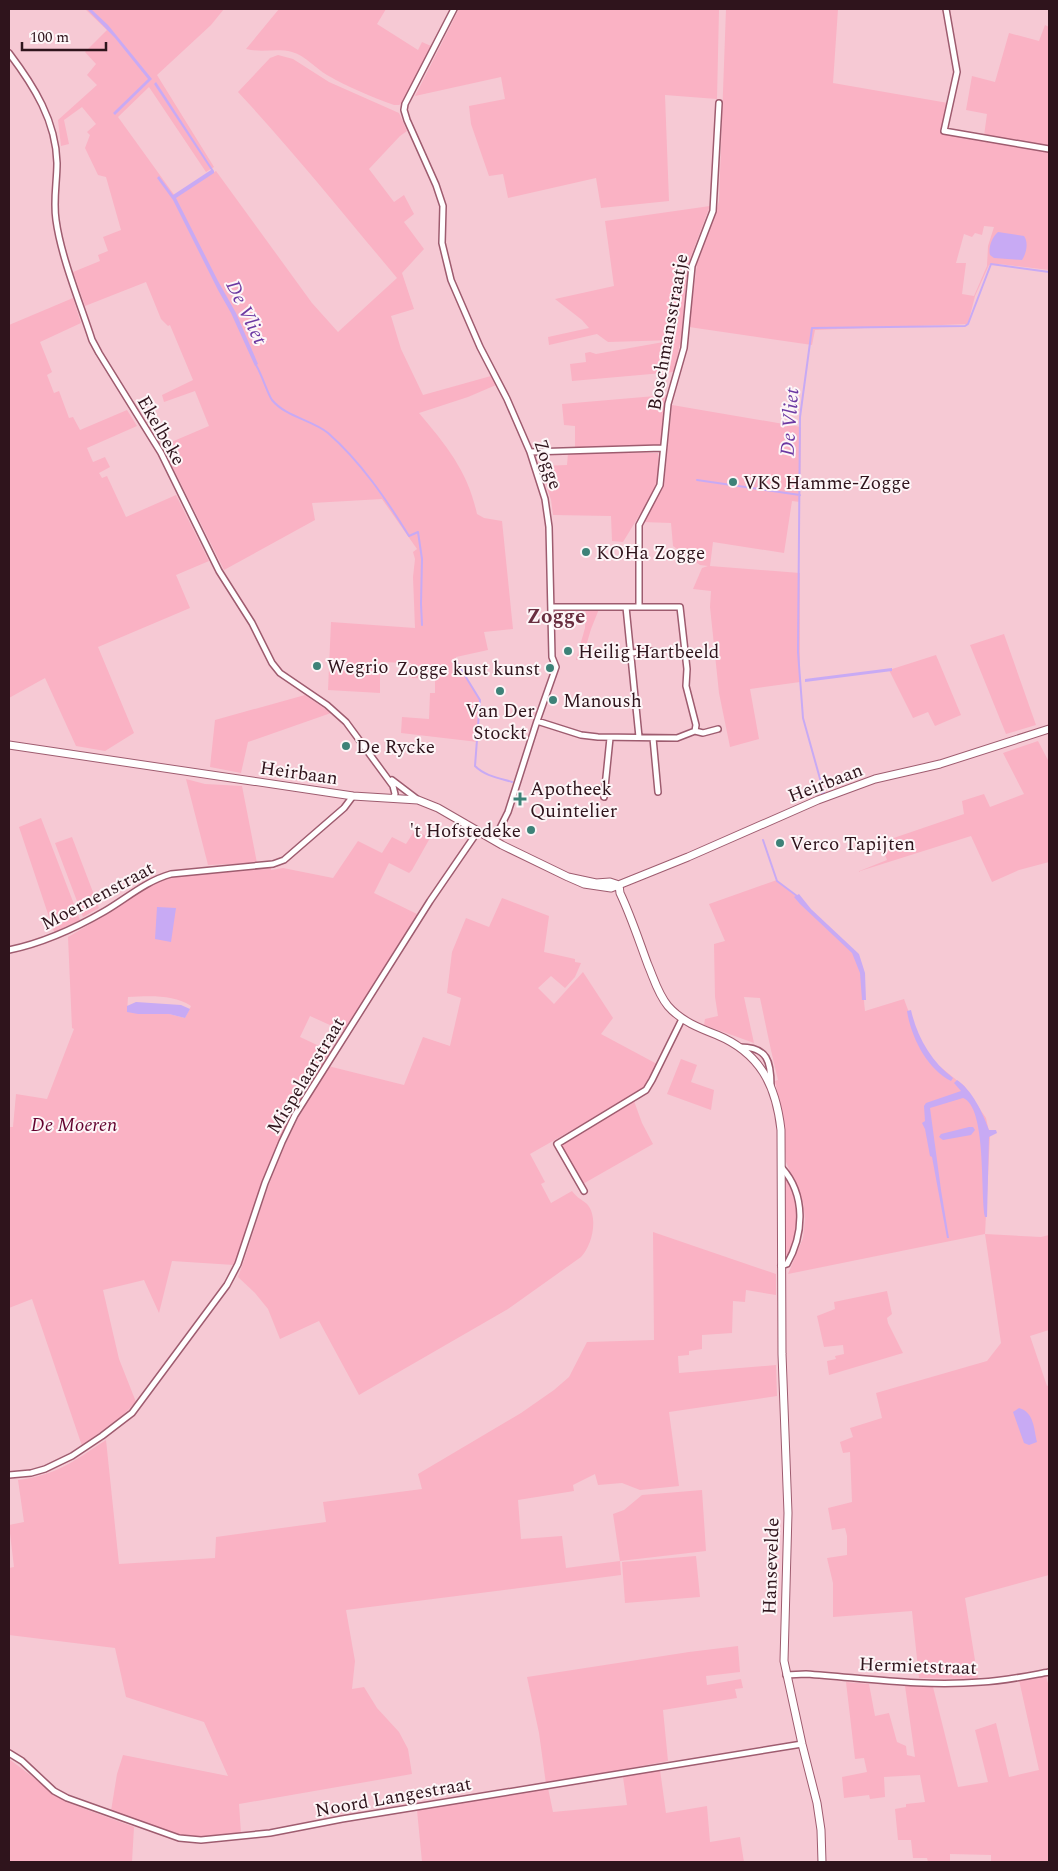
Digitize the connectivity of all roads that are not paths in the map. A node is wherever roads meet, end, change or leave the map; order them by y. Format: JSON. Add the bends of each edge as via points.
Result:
{"nodes":[{"id":1,"x":454,"y":9,"type":"edge"},
{"id":2,"x":946,"y":9,"type":"edge"},
{"id":3,"x":9,"y":53,"type":"edge"},
{"id":4,"x":719,"y":103,"type":"dead end"},
{"id":5,"x":1049,"y":149,"type":"edge"},
{"id":6,"x":662,"y":448,"type":"junction"},
{"id":7,"x":530,"y":452,"type":"junction"},
{"id":8,"x":552,"y":606,"type":"junction"},
{"id":9,"x":626,"y":607,"type":"junction"},
{"id":10,"x":639,"y":607,"type":"junction"},
{"id":11,"x":656,"y":651,"type":"dead end"},
{"id":12,"x":631,"y":653,"type":"junction"},
{"id":13,"x":537,"y":721,"type":"junction"},
{"id":14,"x":1049,"y":729,"type":"edge"},
{"id":15,"x":718,"y":730,"type":"dead end"},
{"id":16,"x":695,"y":731,"type":"junction"},
{"id":17,"x":639,"y":737,"type":"junction"},
{"id":18,"x":610,"y":738,"type":"junction"},
{"id":19,"x":653,"y":738,"type":"junction"},
{"id":20,"x":9,"y":745,"type":"edge"},
{"id":21,"x":386,"y":776,"type":"junction"},
{"id":22,"x":658,"y":792,"type":"dead end"},
{"id":23,"x":354,"y":796,"type":"junction"},
{"id":24,"x":604,"y":797,"type":"dead end"},
{"id":25,"x":393,"y":798,"type":"junction"},
{"id":26,"x":417,"y":800,"type":"junction"},
{"id":27,"x":478,"y":831,"type":"junction"},
{"id":28,"x":494,"y":840,"type":"junction"},
{"id":29,"x":619,"y":885,"type":"junction"},
{"id":30,"x":9,"y":950,"type":"edge"},
{"id":31,"x":682,"y":1019,"type":"junction"},
{"id":32,"x":740,"y":1047,"type":"junction"},
{"id":33,"x":771,"y":1087,"type":"junction"},
{"id":34,"x":782,"y":1168,"type":"junction"},
{"id":35,"x":584,"y":1191,"type":"dead end"},
{"id":36,"x":782,"y":1266,"type":"junction"},
{"id":37,"x":9,"y":1475,"type":"edge"},
{"id":38,"x":1049,"y":1672,"type":"edge"},
{"id":39,"x":786,"y":1675,"type":"junction"},
{"id":40,"x":802,"y":1744,"type":"junction"},
{"id":41,"x":9,"y":1753,"type":"edge"},
{"id":42,"x":822,"y":1862,"type":"edge"}],
"edges":[{"from":1,"to":7,"type":"street","name":"Zogge","via":[[404,110],[443,206],[442,243],[451,280]]},
{"from":2,"to":5,"type":"street","via":[[956,72],[944,131]]},
{"from":3,"to":21,"type":"street","name":"Ekelbeke","via":[[24,73],[51,123],[56,147],[54,206],[58,230],[99,353],[161,453],[219,571],[272,662],[280,673],[327,704],[346,722]]},
{"from":4,"to":6,"type":"street","name":"Boschmansstraatje","via":[[713,211],[692,266],[684,348],[668,404]]},
{"from":6,"to":7,"type":"street"},
{"from":6,"to":10,"type":"street","name":"Boschmansstraatje","via":[[660,485],[640,522]]},
{"from":7,"to":8,"type":"street","name":"Zogge","via":[[548,512]]},
{"from":8,"to":9,"type":"street"},
{"from":8,"to":13,"type":"street","name":"Zogge","via":[[552,657],[556,667]]},
{"from":9,"to":10,"type":"street"},
{"from":9,"to":12,"type":"street"},
{"from":10,"to":16,"type":"street","via":[[680,607],[686,686]]},
{"from":11,"to":12,"type":"street"},
{"from":12,"to":17,"type":"street"},
{"from":13,"to":18,"type":"street","via":[[581,735]]},
{"from":13,"to":28,"type":"street","name":"Zogge","via":[[508,812]]},
{"from":14,"to":29,"type":"main road","name":"Heirbaan","via":[[940,764],[875,779]]},
{"from":15,"to":16,"type":"street"},
{"from":16,"to":19,"type":"street","via":[[677,738]]},
{"from":17,"to":18,"type":"street"},
{"from":17,"to":19,"type":"street"},
{"from":18,"to":24,"type":"street"},
{"from":19,"to":22,"type":"street"},
{"from":20,"to":23,"type":"main road","name":"Heirbaan"},
{"from":21,"to":25,"type":"street","name":"Ekelbeke","via":[[394,790]]},
{"from":21,"to":26,"type":"street","name":"Ekelbeke"},
{"from":23,"to":25,"type":"main road","name":"Heirbaan"},
{"from":23,"to":30,"type":"street","name":"Moernenstraat","via":[[284,860],[156,878],[67,932]]},
{"from":25,"to":26,"type":"main road","name":"Heirbaan"},
{"from":26,"to":27,"type":"main road","name":"Heirbaan"},
{"from":27,"to":28,"type":"main road","name":"Heirbaan"},
{"from":27,"to":37,"type":"street","name":"Mispelaarstraat","via":[[295,1115],[275,1158],[238,1264],[227,1285],[132,1412],[72,1456],[45,1469]]},
{"from":28,"to":29,"type":"main road","name":"Heirbaan","via":[[568,877]]},
{"from":29,"to":31,"type":"main road","via":[[660,993]]},
{"from":31,"to":32,"type":"main road","name":"Hansevelde"},
{"from":31,"to":35,"type":"street","via":[[646,1090],[557,1144]]},
{"from":32,"to":33,"type":"main road","name":"Hansevelde","via":[[754,1060]]},
{"from":32,"to":33,"type":"street","via":[[759,1050],[767,1057]]},
{"from":33,"to":34,"type":"main road","name":"Hansevelde","via":[[779,1112]]},
{"from":34,"to":36,"type":"main road","name":"Hansevelde"},
{"from":34,"to":36,"type":"street","via":[[790,1177],[798,1201],[801,1227],[791,1257]]},
{"from":36,"to":39,"type":"main road","name":"Hansevelde","via":[[788,1497]]},
{"from":38,"to":39,"type":"street","name":"Hermietstraat","via":[[982,1682],[934,1684]]},
{"from":39,"to":40,"type":"main road","name":"Hansevelde"},
{"from":40,"to":41,"type":"street","name":"Noord Langestraat","via":[[270,1833],[201,1840],[179,1838],[67,1798]]},
{"from":40,"to":42,"type":"main road","name":"Hansevelde","via":[[819,1812]]}]}
